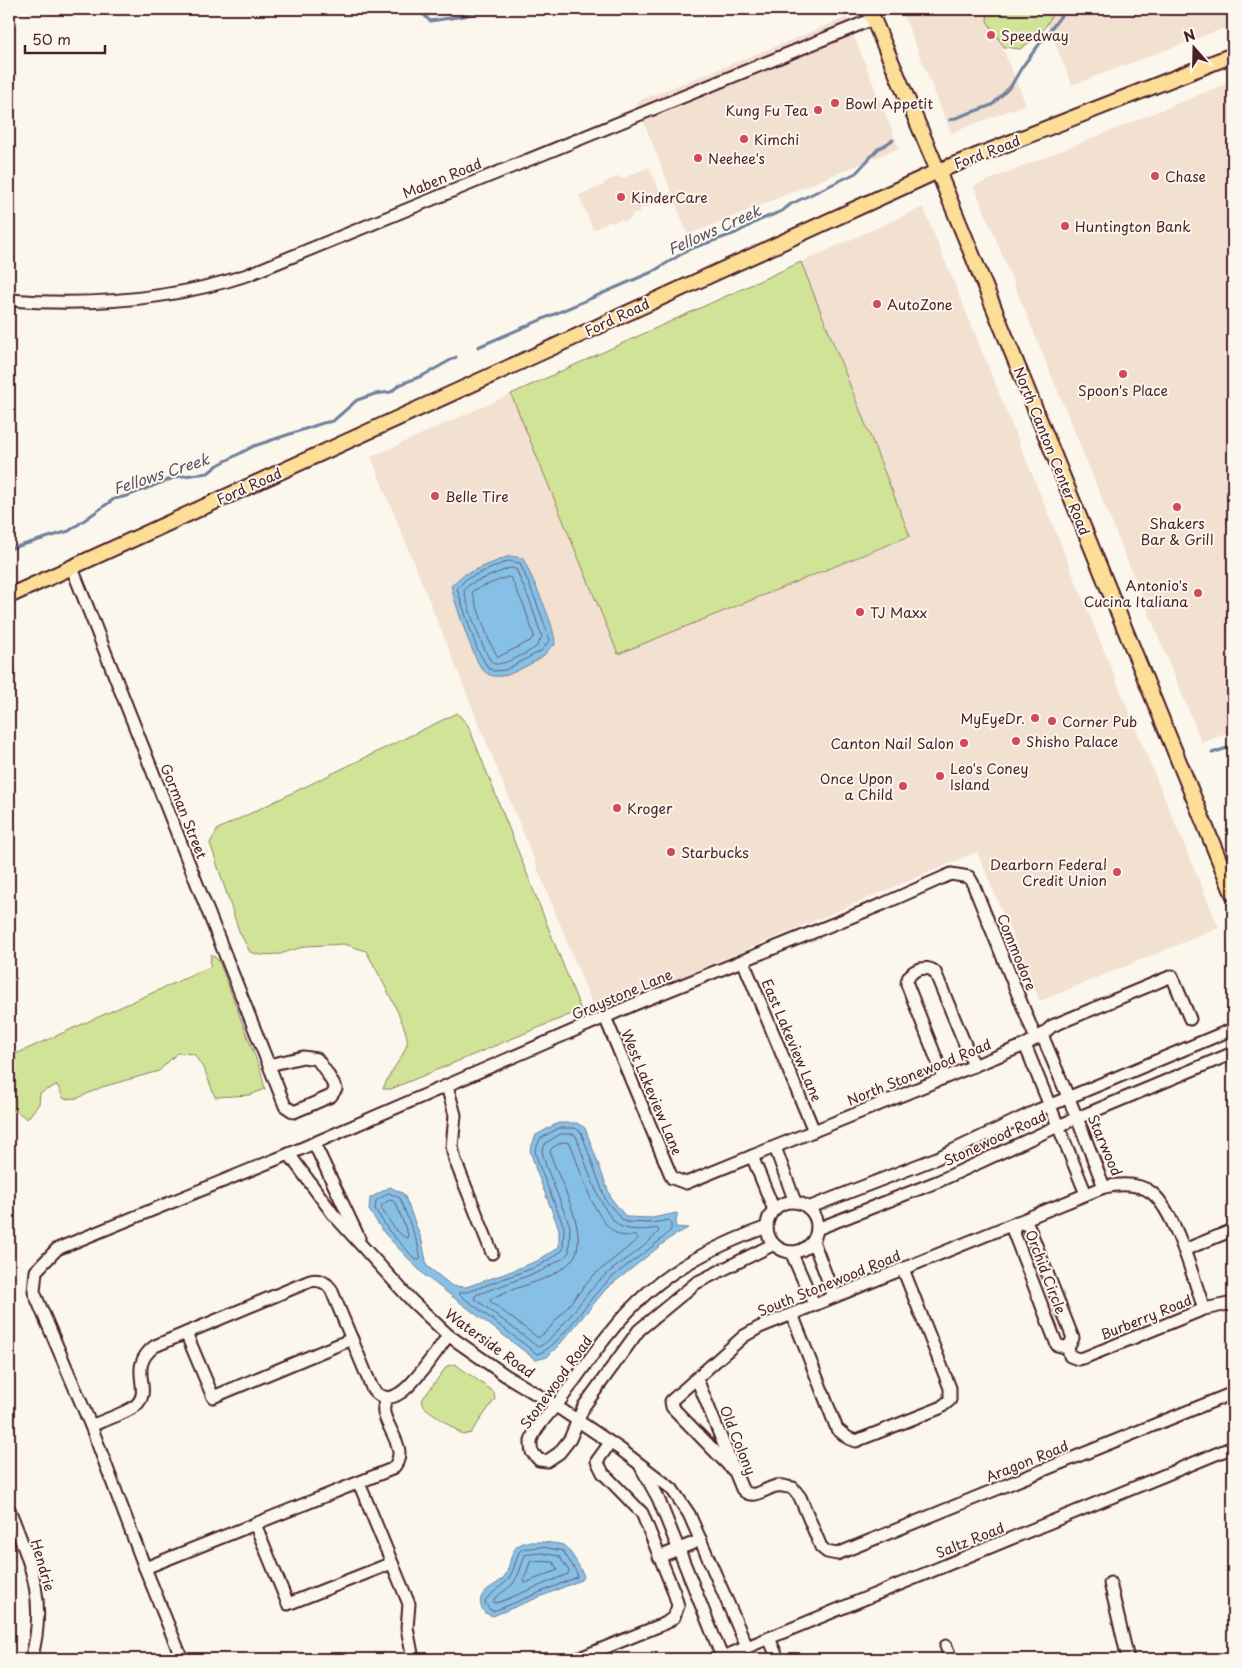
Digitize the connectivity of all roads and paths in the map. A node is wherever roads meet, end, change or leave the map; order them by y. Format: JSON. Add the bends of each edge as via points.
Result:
{"nodes":[{"id":1,"x":871,"y":14,"type":"edge"},
{"id":2,"x":1233,"y":55,"type":"edge"},
{"id":3,"x":938,"y":171,"type":"junction"},
{"id":4,"x":9,"y":300,"type":"edge"},
{"id":5,"x":72,"y":568,"type":"junction"},
{"id":6,"x":9,"y":596,"type":"edge"},
{"id":7,"x":969,"y":877,"type":"joint"},
{"id":8,"x":1233,"y":894,"type":"edge"},
{"id":9,"x":743,"y":961,"type":"junction"},
{"id":10,"x":605,"y":1017,"type":"junction"},
{"id":11,"x":1190,"y":1019,"type":"dead end"},
{"id":12,"x":1233,"y":1030,"type":"edge"},
{"id":13,"x":1039,"y":1037,"type":"junction"},
{"id":14,"x":1025,"y":1045,"type":"junction"},
{"id":15,"x":1177,"y":1052,"type":"junction"},
{"id":16,"x":1233,"y":1053,"type":"edge"},
{"id":17,"x":269,"y":1065,"type":"junction"},
{"id":18,"x":974,"y":1066,"type":"junction"},
{"id":19,"x":1185,"y":1072,"type":"junction"},
{"id":20,"x":944,"y":1078,"type":"junction"},
{"id":21,"x":447,"y":1086,"type":"junction"},
{"id":22,"x":1069,"y":1098,"type":"junction"},
{"id":23,"x":1050,"y":1106,"type":"junction"},
{"id":24,"x":1078,"y":1118,"type":"junction"},
{"id":25,"x":1058,"y":1126,"type":"junction"},
{"id":26,"x":814,"y":1131,"type":"junction"},
{"id":27,"x":314,"y":1143,"type":"junction"},
{"id":28,"x":774,"y":1147,"type":"junction"},
{"id":29,"x":289,"y":1154,"type":"junction"},
{"id":30,"x":752,"y":1156,"type":"junction"},
{"id":31,"x":672,"y":1178,"type":"joint"},
{"id":32,"x":1104,"y":1187,"type":"junction"},
{"id":33,"x":1086,"y":1194,"type":"junction"},
{"id":34,"x":795,"y":1202,"type":"junction"},
{"id":35,"x":808,"y":1208,"type":"junction"},
{"id":36,"x":774,"y":1210,"type":"junction"},
{"id":37,"x":1017,"y":1222,"type":"junction"},
{"id":38,"x":767,"y":1227,"type":"junction"},
{"id":39,"x":817,"y":1229,"type":"junction"},
{"id":40,"x":1233,"y":1230,"type":"edge"},
{"id":41,"x":812,"y":1241,"type":"junction"},
{"id":42,"x":774,"y":1244,"type":"junction"},
{"id":43,"x":364,"y":1249,"type":"junction"},
{"id":44,"x":1184,"y":1250,"type":"junction"},
{"id":45,"x":791,"y":1252,"type":"junction"},
{"id":46,"x":492,"y":1253,"type":"dead end"},
{"id":47,"x":903,"y":1269,"type":"junction"},
{"id":48,"x":834,"y":1296,"type":"junction"},
{"id":49,"x":1233,"y":1303,"type":"edge"},
{"id":50,"x":814,"y":1304,"type":"junction"},
{"id":51,"x":1204,"y":1309,"type":"junction"},
{"id":52,"x":792,"y":1314,"type":"junction"},
{"id":53,"x":186,"y":1333,"type":"junction"},
{"id":54,"x":448,"y":1335,"type":"junction"},
{"id":55,"x":352,"y":1339,"type":"junction"},
{"id":56,"x":1069,"y":1352,"type":"junction"},
{"id":57,"x":696,"y":1379,"type":"junction"},
{"id":58,"x":1233,"y":1393,"type":"edge"},
{"id":59,"x":385,"y":1397,"type":"junction"},
{"id":60,"x":556,"y":1406,"type":"junction"},
{"id":61,"x":578,"y":1421,"type":"junction"},
{"id":62,"x":91,"y":1426,"type":"junction"},
{"id":63,"x":610,"y":1443,"type":"junction"},
{"id":64,"x":1233,"y":1448,"type":"edge"},
{"id":65,"x":637,"y":1461,"type":"junction"},
{"id":66,"x":733,"y":1470,"type":"junction"},
{"id":67,"x":359,"y":1483,"type":"junction"},
{"id":68,"x":793,"y":1488,"type":"joint"},
{"id":69,"x":9,"y":1509,"type":"edge"},
{"id":70,"x":255,"y":1524,"type":"junction"},
{"id":71,"x":700,"y":1540,"type":"junction"},
{"id":72,"x":678,"y":1549,"type":"junction"},
{"id":73,"x":659,"y":1556,"type":"junction"},
{"id":74,"x":392,"y":1563,"type":"junction"},
{"id":75,"x":145,"y":1568,"type":"junction"},
{"id":76,"x":1110,"y":1583,"type":"dead end"},
{"id":77,"x":769,"y":1638,"type":"junction"},
{"id":78,"x":946,"y":1646,"type":"dead end"},
{"id":79,"x":747,"y":1647,"type":"junction"},
{"id":80,"x":720,"y":1658,"type":"edge"},
{"id":81,"x":31,"y":1659,"type":"edge"},
{"id":82,"x":182,"y":1659,"type":"edge"},
{"id":83,"x":413,"y":1659,"type":"edge"},
{"id":84,"x":577,"y":1659,"type":"edge"},
{"id":85,"x":778,"y":1659,"type":"edge"},
{"id":86,"x":951,"y":1659,"type":"edge"},
{"id":87,"x":1128,"y":1659,"type":"edge"}],
"edges":[{"from":1,"to":3,"type":"main road","name":"North Canton Center Road"},
{"from":1,"to":4,"type":"street","name":"Maben Road","via":[[222,283],[191,291],[83,303]]},
{"from":2,"to":3,"type":"main road","name":"Ford Road"},
{"from":3,"to":5,"type":"main road","name":"Ford Road"},
{"from":3,"to":8,"type":"main road","name":"North Canton Center Road"},
{"from":5,"to":6,"type":"main road","name":"Ford Road"},
{"from":5,"to":17,"type":"street","name":"Gorman Street"},
{"from":7,"to":9,"type":"street","name":"Graystone Lane","via":[[951,874]]},
{"from":7,"to":13,"type":"street","name":"Commodore"},
{"from":9,"to":10,"type":"street","name":"Graystone Lane"},
{"from":9,"to":26,"type":"street","name":"East Lakeview Lane"},
{"from":10,"to":21,"type":"street","name":"Graystone Lane"},
{"from":10,"to":31,"type":"street","name":"West Lakeview Lane"},
{"from":11,"to":13,"type":"street","name":"North Stonewood Road","via":[[1172,976],[1052,1026]]},
{"from":12,"to":15,"type":"street","name":"Stonewood Road"},
{"from":13,"to":14,"type":"street","name":"North Stonewood Road"},
{"from":13,"to":22,"type":"street","name":"Starwood"},
{"from":14,"to":18,"type":"street","name":"North Stonewood Road"},
{"from":14,"to":23,"type":"street"},
{"from":15,"to":19,"type":"street"},
{"from":15,"to":22,"type":"street","name":"Stonewood Road"},
{"from":16,"to":19,"type":"street","name":"Stonewood Road"},
{"from":17,"to":17,"type":"street","name":"Gorman Street","via":[[285,1106],[294,1112],[331,1096],[336,1089],[317,1059],[303,1057]]},
{"from":18,"to":20,"type":"street","name":"North Stonewood Road"},
{"from":18,"to":20,"type":"street","via":[[935,972],[924,968],[909,974],[907,984]]},
{"from":19,"to":24,"type":"street","name":"Stonewood Road"},
{"from":20,"to":26,"type":"street","name":"North Stonewood Road"},
{"from":21,"to":27,"type":"street","name":"Graystone Lane"},
{"from":21,"to":46,"type":"street","via":[[455,1115],[454,1160]]},
{"from":22,"to":23,"type":"street","name":"Stonewood Road"},
{"from":22,"to":24,"type":"street","name":"Starwood"},
{"from":23,"to":25,"type":"street"},
{"from":23,"to":35,"type":"street","name":"Stonewood Road","via":[[937,1158]]},
{"from":24,"to":25,"type":"street","name":"Stonewood Road"},
{"from":24,"to":32,"type":"street","name":"Starwood"},
{"from":25,"to":33,"type":"street"},
{"from":25,"to":39,"type":"street","name":"Stonewood Road","via":[[939,1181]]},
{"from":26,"to":28,"type":"street","name":"North Stonewood Road"},
{"from":27,"to":29,"type":"street","name":"Graystone Lane"},
{"from":27,"to":43,"type":"street","name":"Waterside Road"},
{"from":28,"to":30,"type":"street","name":"North Stonewood Road"},
{"from":28,"to":34,"type":"street"},
{"from":29,"to":43,"type":"street","name":"Waterside Road","via":[[332,1214]]},
{"from":29,"to":62,"type":"street","name":"Graystone Lane","via":[[57,1249],[36,1271],[34,1292]]},
{"from":30,"to":31,"type":"street","name":"North Stonewood Road","via":[[686,1183]]},
{"from":30,"to":36,"type":"street"},
{"from":32,"to":33,"type":"street","name":"South Stonewood Road"},
{"from":32,"to":44,"type":"street","name":"Starwood","via":[[1131,1185],[1152,1192],[1166,1208]]},
{"from":33,"to":37,"type":"street","name":"South Stonewood Road"},
{"from":34,"to":35,"type":"street"},
{"from":34,"to":36,"type":"street"},
{"from":35,"to":39,"type":"street","via":[[814,1214]]},
{"from":36,"to":38,"type":"street"},
{"from":37,"to":47,"type":"street","name":"South Stonewood Road"},
{"from":37,"to":56,"type":"street","name":"Orchid Circle","via":[[1013,1231],[1057,1345]]},
{"from":37,"to":56,"type":"street","name":"Orchid Circle","via":[[1028,1225],[1073,1338]]},
{"from":38,"to":42,"type":"street"},
{"from":38,"to":60,"type":"street","name":"Stonewood Road","via":[[715,1249],[649,1292],[602,1342]]},
{"from":39,"to":41,"type":"street"},
{"from":40,"to":44,"type":"street"},
{"from":41,"to":45,"type":"street","via":[[803,1250]]},
{"from":41,"to":48,"type":"street"},
{"from":42,"to":45,"type":"street"},
{"from":42,"to":61,"type":"street","name":"Stonewood Road","via":[[696,1283],[639,1330],[584,1406]]},
{"from":43,"to":54,"type":"street","name":"Waterside Road"},
{"from":44,"to":51,"type":"street","name":"Starwood"},
{"from":45,"to":50,"type":"street"},
{"from":47,"to":48,"type":"street","name":"South Stonewood Road"},
{"from":47,"to":52,"type":"street","via":[[950,1388],[950,1400],[940,1408],[856,1441],[848,1438],[837,1429]]},
{"from":48,"to":50,"type":"street","name":"South Stonewood Road"},
{"from":49,"to":51,"type":"street","name":"Burberry Road"},
{"from":50,"to":52,"type":"street","name":"South Stonewood Road"},
{"from":51,"to":56,"type":"street","name":"Burberry Road","via":[[1086,1357],[1078,1359]]},
{"from":52,"to":57,"type":"street","name":"South Stonewood Road","via":[[750,1331]]},
{"from":53,"to":55,"type":"street","via":[[315,1280],[331,1289]]},
{"from":53,"to":55,"type":"street","via":[[213,1398]]},
{"from":53,"to":62,"type":"street","via":[[159,1344],[145,1355],[140,1369],[142,1396],[136,1405]]},
{"from":54,"to":59,"type":"street","via":[[408,1387],[396,1396]]},
{"from":54,"to":60,"type":"street","name":"Waterside Road"},
{"from":55,"to":59,"type":"street","via":[[372,1388],[377,1395]]},
{"from":57,"to":66,"type":"street","name":"Old Colony"},
{"from":57,"to":66,"type":"street","name":"South Stonewood Road","via":[[671,1401],[672,1407]]},
{"from":58,"to":68,"type":"street","name":"Aragon Road","via":[[842,1553],[830,1554],[821,1547]]},
{"from":59,"to":67,"type":"street","via":[[384,1414],[398,1446],[398,1460],[388,1471]]},
{"from":60,"to":61,"type":"street","name":"Waterside Road"},
{"from":60,"to":61,"type":"street","name":"Stonewood Road","via":[[531,1440],[532,1452],[539,1460],[547,1460],[559,1453]]},
{"from":61,"to":63,"type":"street","name":"Waterside Road"},
{"from":62,"to":75,"type":"street","name":"Graystone Lane"},
{"from":63,"to":65,"type":"street","name":"Waterside Road"},
{"from":63,"to":73,"type":"street","via":[[598,1461],[603,1473],[642,1513]]},
{"from":64,"to":77,"type":"street","name":"Saltz Road"},
{"from":65,"to":71,"type":"street","name":"Waterside Road","via":[[672,1489],[689,1514]]},
{"from":65,"to":72,"type":"street","name":"Waterside Road","via":[[658,1498]]},
{"from":66,"to":68,"type":"street","name":"Old Colony","via":[[746,1493],[754,1494],[777,1486]]},
{"from":67,"to":70,"type":"street"},
{"from":67,"to":74,"type":"street"},
{"from":69,"to":81,"type":"street","name":"Hendrie","via":[[28,1556],[37,1591],[38,1622]]},
{"from":70,"to":74,"type":"street","via":[[288,1604]]},
{"from":70,"to":75,"type":"street"},
{"from":71,"to":72,"type":"street"},
{"from":71,"to":79,"type":"street","name":"Waterside Road"},
{"from":72,"to":73,"type":"street"},
{"from":72,"to":80,"type":"street","name":"Waterside Road"},
{"from":73,"to":84,"type":"street","via":[[678,1606],[674,1617]]},
{"from":74,"to":83,"type":"street","via":[[409,1604],[407,1628]]},
{"from":75,"to":82,"type":"street","name":"Graystone Lane"},
{"from":76,"to":87,"type":"street"},
{"from":77,"to":79,"type":"street","name":"Saltz Road"},
{"from":77,"to":85,"type":"street"},
{"from":78,"to":86,"type":"street"},
{"from":79,"to":80,"type":"street","name":"Saltz Road"}]}
